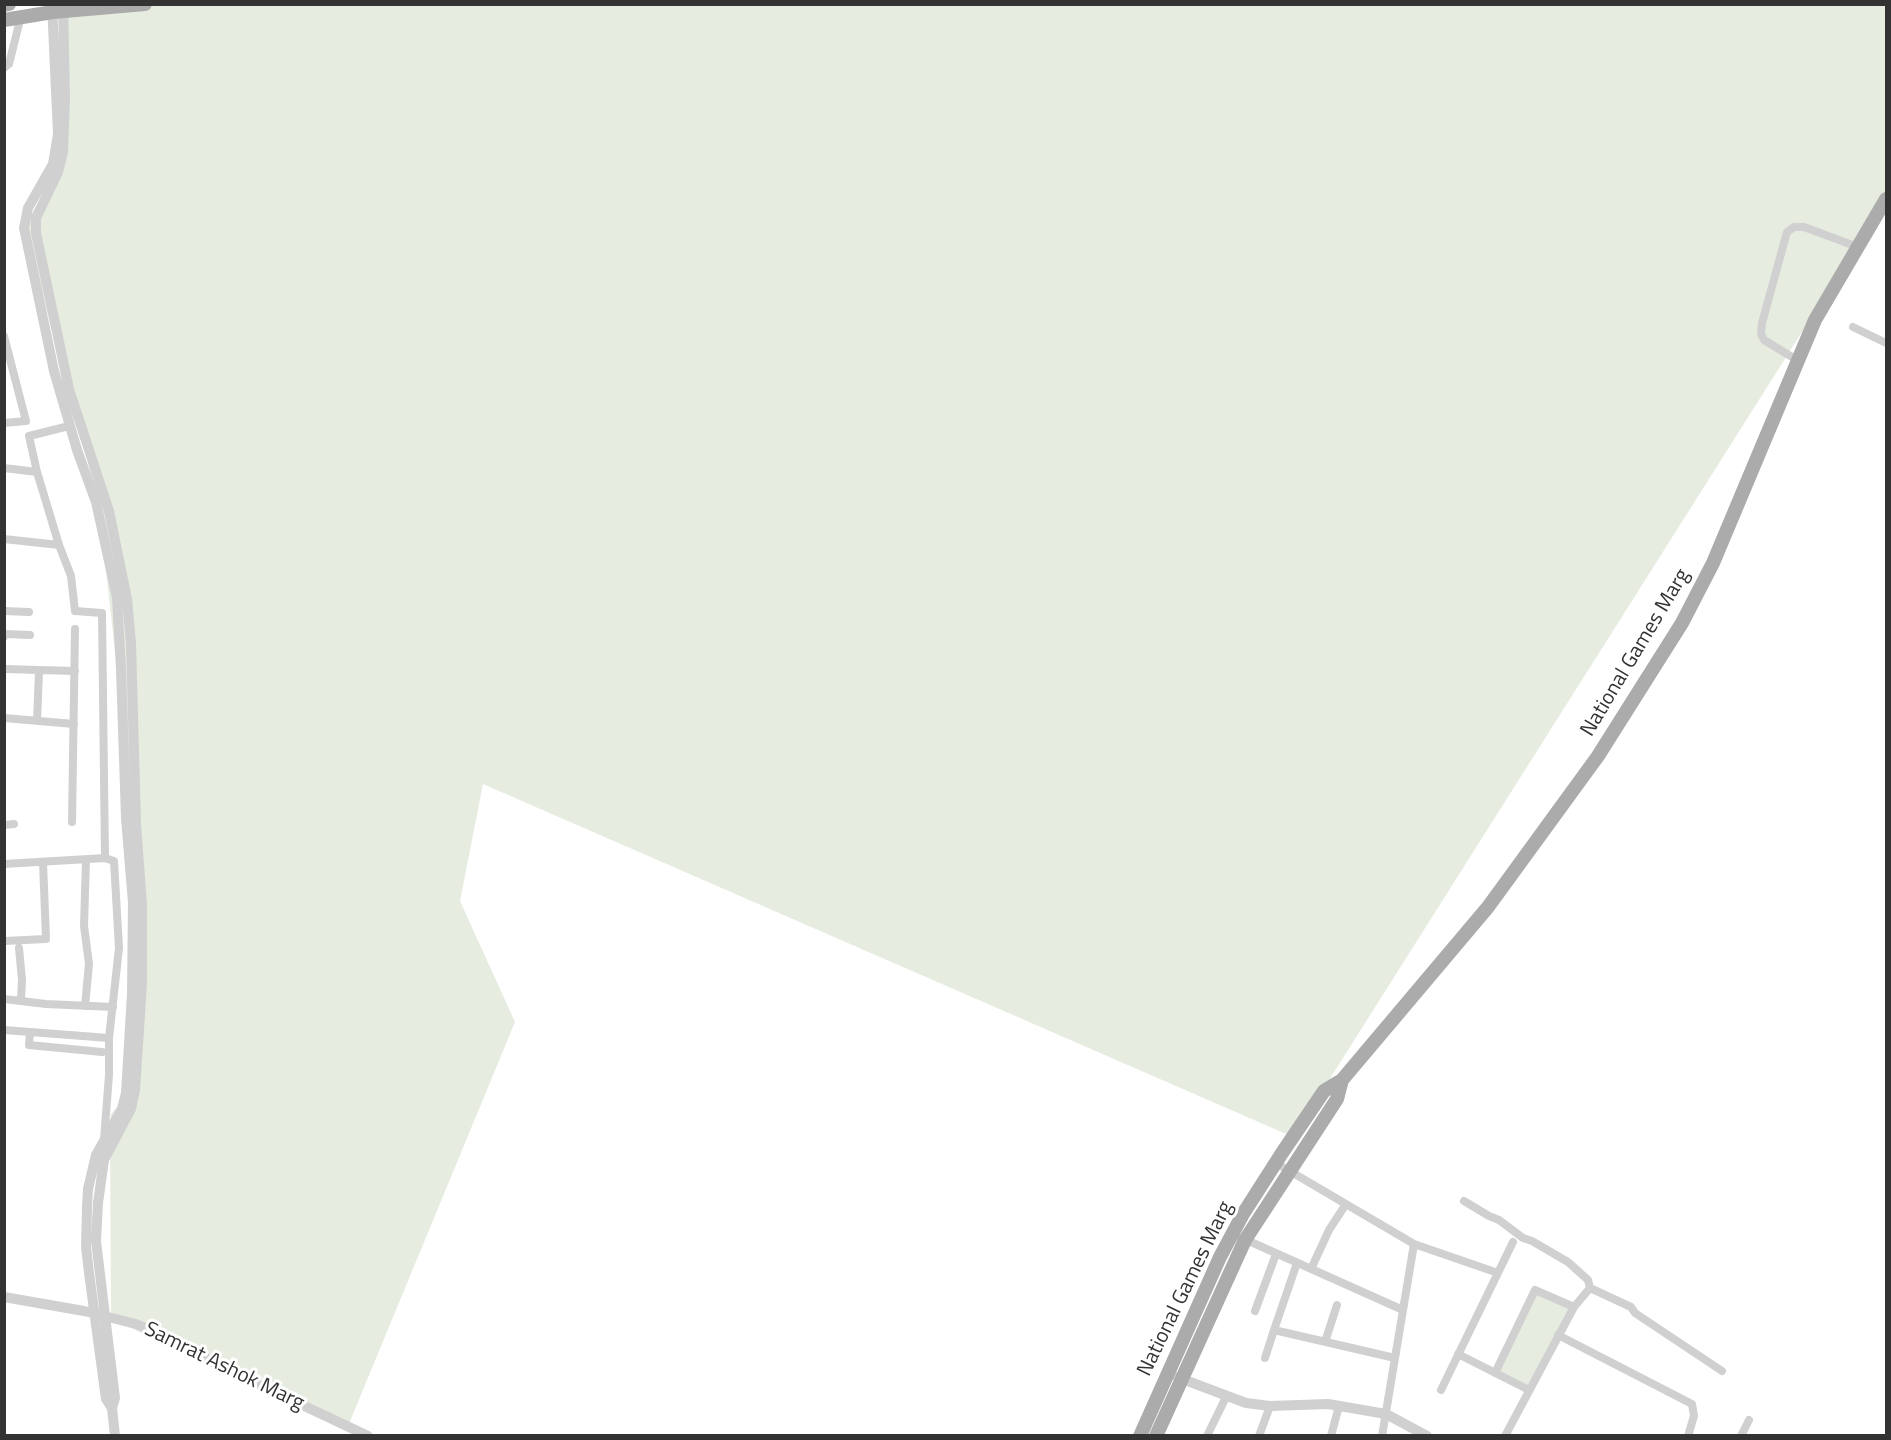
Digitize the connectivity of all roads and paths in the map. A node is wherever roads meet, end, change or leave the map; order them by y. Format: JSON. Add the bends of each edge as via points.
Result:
{"nodes":[{"id":1,"x":9,"y":4,"type":"edge"},
{"id":2,"x":145,"y":4,"type":"edge"},
{"id":3,"x":4,"y":5,"type":"edge"},
{"id":4,"x":58,"y":8,"type":"edge"},
{"id":5,"x":79,"y":8,"type":"edge"},
{"id":6,"x":21,"y":16,"type":"junction"},
{"id":7,"x":4,"y":20,"type":"edge"},
{"id":8,"x":4,"y":68,"type":"edge"},
{"id":9,"x":1887,"y":199,"type":"edge"},
{"id":10,"x":1858,"y":247,"type":"junction"},
{"id":11,"x":1853,"y":327,"type":"dead end"},
{"id":12,"x":4,"y":336,"type":"edge"},
{"id":13,"x":1887,"y":343,"type":"edge"},
{"id":14,"x":1797,"y":360,"type":"junction"},
{"id":15,"x":4,"y":423,"type":"edge"},
{"id":16,"x":69,"y":426,"type":"junction"},
{"id":17,"x":4,"y":468,"type":"edge"},
{"id":18,"x":37,"y":472,"type":"junction"},
{"id":19,"x":4,"y":539,"type":"edge"},
{"id":20,"x":59,"y":545,"type":"junction"},
{"id":21,"x":4,"y":611,"type":"edge"},
{"id":22,"x":29,"y":612,"type":"dead end"},
{"id":23,"x":75,"y":629,"type":"dead end"},
{"id":24,"x":30,"y":635,"type":"dead end"},
{"id":25,"x":4,"y":638,"type":"edge"},
{"id":26,"x":4,"y":669,"type":"edge"},
{"id":27,"x":39,"y":671,"type":"junction"},
{"id":28,"x":75,"y":671,"type":"junction"},
{"id":29,"x":4,"y":718,"type":"edge"},
{"id":30,"x":37,"y":721,"type":"junction"},
{"id":31,"x":74,"y":723,"type":"junction"},
{"id":32,"x":72,"y":822,"type":"dead end"},
{"id":33,"x":105,"y":858,"type":"junction"},
{"id":34,"x":86,"y":860,"type":"junction"},
{"id":35,"x":43,"y":862,"type":"junction"},
{"id":36,"x":4,"y":864,"type":"edge"},
{"id":37,"x":4,"y":941,"type":"edge"},
{"id":38,"x":19,"y":948,"type":"dead end"},
{"id":39,"x":4,"y":999,"type":"edge"},
{"id":40,"x":21,"y":1000,"type":"junction"},
{"id":41,"x":85,"y":1006,"type":"junction"},
{"id":42,"x":113,"y":1007,"type":"junction"},
{"id":43,"x":4,"y":1030,"type":"edge"},
{"id":44,"x":30,"y":1032,"type":"junction"},
{"id":45,"x":110,"y":1038,"type":"junction"},
{"id":46,"x":102,"y":1052,"type":"dead end"},
{"id":47,"x":1342,"y":1080,"type":"junction"},
{"id":48,"x":104,"y":1140,"type":"junction"},
{"id":49,"x":1276,"y":1163,"type":"junction"},
{"id":50,"x":1289,"y":1171,"type":"junction"},
{"id":51,"x":1464,"y":1201,"type":"dead end"},
{"id":52,"x":1346,"y":1204,"type":"junction"},
{"id":53,"x":1232,"y":1233,"type":"junction"},
{"id":54,"x":1245,"y":1240,"type":"junction"},
{"id":55,"x":1513,"y":1242,"type":"dead end"},
{"id":56,"x":1414,"y":1244,"type":"junction"},
{"id":57,"x":1276,"y":1254,"type":"junction"},
{"id":58,"x":1297,"y":1263,"type":"junction"},
{"id":59,"x":1311,"y":1269,"type":"junction"},
{"id":60,"x":1498,"y":1273,"type":"junction"},
{"id":61,"x":1590,"y":1288,"type":"junction"},
{"id":62,"x":4,"y":1297,"type":"edge"},
{"id":63,"x":1337,"y":1305,"type":"dead end"},
{"id":64,"x":1574,"y":1307,"type":"junction"},
{"id":65,"x":1403,"y":1310,"type":"junction"},
{"id":66,"x":1255,"y":1311,"type":"dead end"},
{"id":67,"x":101,"y":1316,"type":"junction"},
{"id":68,"x":1274,"y":1330,"type":"junction"},
{"id":69,"x":1558,"y":1335,"type":"junction"},
{"id":70,"x":1325,"y":1342,"type":"junction"},
{"id":71,"x":1458,"y":1354,"type":"junction"},
{"id":72,"x":1264,"y":1358,"type":"dead end"},
{"id":73,"x":1395,"y":1358,"type":"junction"},
{"id":74,"x":1722,"y":1371,"type":"dead end"},
{"id":75,"x":1495,"y":1372,"type":"junction"},
{"id":76,"x":1168,"y":1373,"type":"junction"},
{"id":77,"x":1182,"y":1379,"type":"junction"},
{"id":78,"x":1441,"y":1390,"type":"dead end"},
{"id":79,"x":1529,"y":1390,"type":"junction"},
{"id":80,"x":1226,"y":1397,"type":"junction"},
{"id":81,"x":1270,"y":1406,"type":"junction"},
{"id":82,"x":1339,"y":1406,"type":"junction"},
{"id":83,"x":1386,"y":1414,"type":"junction"},
{"id":84,"x":1749,"y":1420,"type":"dead end"},
{"id":85,"x":115,"y":1436,"type":"edge"},
{"id":86,"x":368,"y":1436,"type":"edge"},
{"id":87,"x":1140,"y":1436,"type":"edge"},
{"id":88,"x":1156,"y":1436,"type":"edge"},
{"id":89,"x":1207,"y":1436,"type":"edge"},
{"id":90,"x":1258,"y":1436,"type":"edge"},
{"id":91,"x":1331,"y":1436,"type":"edge"},
{"id":92,"x":1382,"y":1436,"type":"edge"},
{"id":93,"x":1427,"y":1436,"type":"edge"},
{"id":94,"x":1505,"y":1436,"type":"edge"},
{"id":95,"x":1688,"y":1436,"type":"edge"},
{"id":96,"x":1741,"y":1436,"type":"edge"}],
"edges":[{"from":1,"to":3,"type":"main road"},
{"from":2,"to":5,"type":"main road"},
{"from":4,"to":5,"type":"main road"},
{"from":4,"to":6,"type":"main road"},
{"from":4,"to":16,"type":"street","via":[[55,156],[28,208],[24,228]]},
{"from":4,"to":67,"type":"street","via":[[65,98],[63,152],[36,218],[36,233],[69,389],[109,511],[127,599],[143,928],[133,1100],[104,1160],[98,1203],[96,1241]]},
{"from":6,"to":7,"type":"main road"},
{"from":6,"to":8,"type":"street","via":[[9,64]]},
{"from":9,"to":10,"type":"main road","name":"National Games Marg"},
{"from":10,"to":14,"type":"main road","name":"National Games Marg","via":[[1827,297]]},
{"from":10,"to":14,"type":"street","via":[[1804,227],[1787,232],[1761,334],[1764,340]]},
{"from":11,"to":13,"type":"street"},
{"from":12,"to":15,"type":"street","via":[[26,421]]},
{"from":14,"to":47,"type":"main road","name":"National Games Marg","via":[[1713,563],[1650,675],[1598,756],[1488,907]]},
{"from":16,"to":18,"type":"street","via":[[29,436]]},
{"from":16,"to":48,"type":"street","via":[[96,502],[117,598],[133,903],[126,1093],[122,1109]]},
{"from":17,"to":18,"type":"street"},
{"from":18,"to":20,"type":"street"},
{"from":19,"to":20,"type":"street"},
{"from":20,"to":33,"type":"street","via":[[71,576],[75,611],[102,613]]},
{"from":21,"to":22,"type":"street"},
{"from":23,"to":28,"type":"street"},
{"from":24,"to":25,"type":"street","via":[[5,634]]},
{"from":26,"to":27,"type":"street"},
{"from":27,"to":28,"type":"street"},
{"from":27,"to":30,"type":"street"},
{"from":28,"to":31,"type":"street"},
{"from":29,"to":30,"type":"street"},
{"from":30,"to":31,"type":"street"},
{"from":31,"to":32,"type":"street"},
{"from":33,"to":34,"type":"street"},
{"from":33,"to":42,"type":"street","via":[[113,859],[114,863],[119,948]]},
{"from":34,"to":35,"type":"street"},
{"from":34,"to":41,"type":"street","via":[[84,926],[89,964]]},
{"from":35,"to":36,"type":"street"},
{"from":35,"to":37,"type":"street","via":[[46,939]]},
{"from":38,"to":40,"type":"street"},
{"from":39,"to":40,"type":"street"},
{"from":40,"to":41,"type":"street"},
{"from":41,"to":42,"type":"street"},
{"from":42,"to":45,"type":"street"},
{"from":43,"to":44,"type":"street"},
{"from":44,"to":45,"type":"street"},
{"from":44,"to":46,"type":"street","via":[[29,1045]]},
{"from":45,"to":48,"type":"street"},
{"from":47,"to":49,"type":"main road","name":"National Games Marg","via":[[1324,1091]]},
{"from":47,"to":50,"type":"main road","name":"National Games Marg","via":[[1337,1099]]},
{"from":48,"to":67,"type":"street","via":[[92,1170],[86,1247]]},
{"from":49,"to":50,"type":"street"},
{"from":49,"to":53,"type":"main road","name":"National Games Marg"},
{"from":50,"to":52,"type":"street"},
{"from":50,"to":54,"type":"main road","name":"National Games Marg"},
{"from":51,"to":61,"type":"street","via":[[1568,1262],[1588,1280]]},
{"from":52,"to":56,"type":"street"},
{"from":52,"to":59,"type":"street"},
{"from":53,"to":54,"type":"street"},
{"from":53,"to":76,"type":"main road","name":"National Games Marg"},
{"from":54,"to":57,"type":"street"},
{"from":54,"to":77,"type":"main road","name":"National Games Marg"},
{"from":55,"to":60,"type":"street"},
{"from":56,"to":60,"type":"street"},
{"from":56,"to":65,"type":"street"},
{"from":57,"to":58,"type":"street"},
{"from":57,"to":66,"type":"street"},
{"from":58,"to":59,"type":"street"},
{"from":58,"to":68,"type":"street"},
{"from":59,"to":65,"type":"street"},
{"from":60,"to":71,"type":"street"},
{"from":61,"to":64,"type":"street"},
{"from":61,"to":74,"type":"street","via":[[1631,1307]]},
{"from":62,"to":67,"type":"street","name":"Samrat Ashok Marg"},
{"from":63,"to":70,"type":"street"},
{"from":64,"to":69,"type":"street"},
{"from":64,"to":75,"type":"street","via":[[1535,1290]]},
{"from":65,"to":73,"type":"street"},
{"from":67,"to":85,"type":"street","via":[[106,1399],[112,1408]]},
{"from":67,"to":86,"type":"street","name":"Samrat Ashok Marg","via":[[136,1324],[171,1339]]},
{"from":68,"to":70,"type":"street"},
{"from":68,"to":72,"type":"street"},
{"from":69,"to":79,"type":"street"},
{"from":69,"to":95,"type":"street","via":[[1692,1404],[1694,1416]]},
{"from":70,"to":73,"type":"street"},
{"from":71,"to":75,"type":"street"},
{"from":71,"to":78,"type":"street"},
{"from":73,"to":83,"type":"street"},
{"from":75,"to":79,"type":"street"},
{"from":76,"to":77,"type":"street"},
{"from":76,"to":87,"type":"main road","name":"National Games Marg"},
{"from":77,"to":80,"type":"street"},
{"from":77,"to":88,"type":"main road","name":"National Games Marg"},
{"from":79,"to":94,"type":"street"},
{"from":80,"to":81,"type":"street"},
{"from":80,"to":89,"type":"street"},
{"from":81,"to":82,"type":"street"},
{"from":81,"to":90,"type":"street"},
{"from":82,"to":83,"type":"street"},
{"from":82,"to":91,"type":"street"},
{"from":83,"to":92,"type":"street"},
{"from":83,"to":93,"type":"street"},
{"from":84,"to":96,"type":"street"}]}
